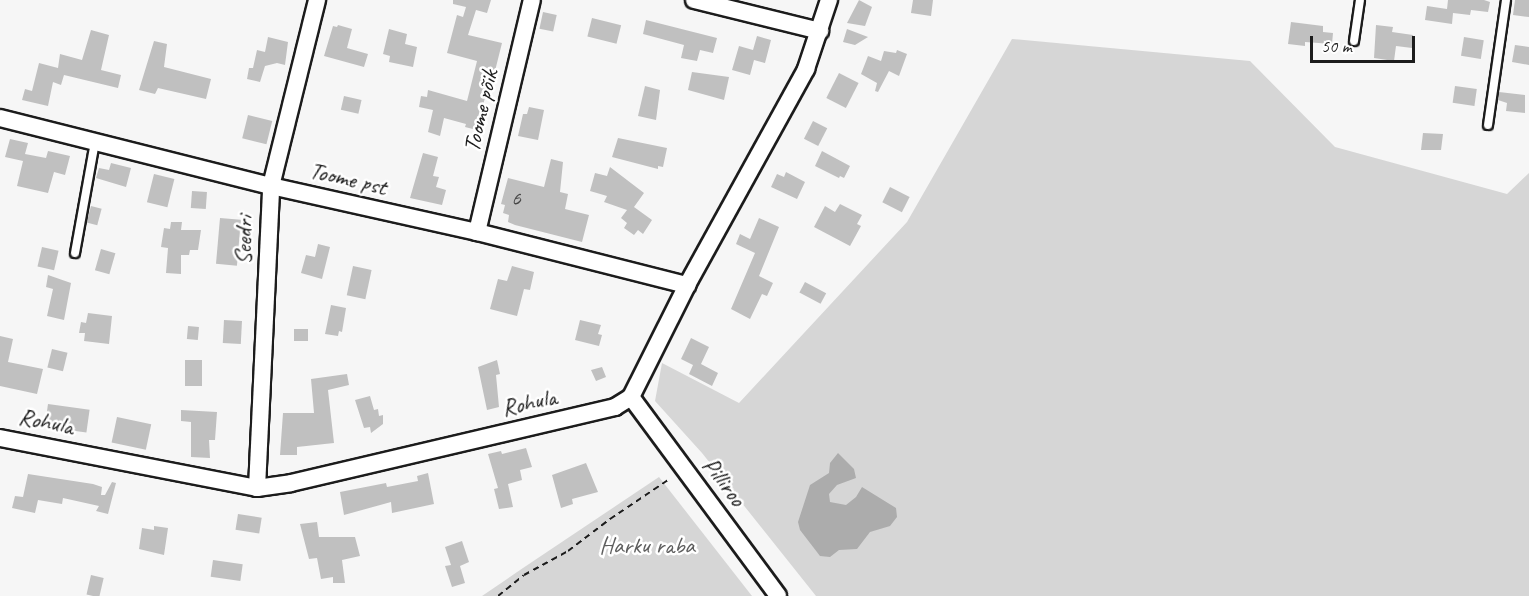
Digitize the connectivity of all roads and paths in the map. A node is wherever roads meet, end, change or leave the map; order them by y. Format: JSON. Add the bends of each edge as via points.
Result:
{"nodes":[{"id":1,"x":317,"y":0,"type":"edge"},
{"id":2,"x":532,"y":0,"type":"edge"},
{"id":3,"x":694,"y":0,"type":"edge"},
{"id":4,"x":830,"y":0,"type":"edge"},
{"id":5,"x":1360,"y":0,"type":"edge"},
{"id":6,"x":1506,"y":0,"type":"edge"},
{"id":7,"x":820,"y":32,"type":"junction"},
{"id":8,"x":1354,"y":41,"type":"dead end"},
{"id":9,"x":0,"y":118,"type":"edge"},
{"id":10,"x":1488,"y":125,"type":"dead end"},
{"id":11,"x":95,"y":142,"type":"junction"},
{"id":12,"x":271,"y":186,"type":"junction"},
{"id":13,"x":477,"y":232,"type":"junction"},
{"id":14,"x":75,"y":253,"type":"dead end"},
{"id":15,"x":687,"y":285,"type":"junction"},
{"id":16,"x":631,"y":397,"type":"junction"},
{"id":17,"x":0,"y":438,"type":"edge"},
{"id":18,"x":685,"y":470,"type":"junction"},
{"id":19,"x":257,"y":488,"type":"junction"},
{"id":20,"x":498,"y":596,"type":"edge"},
{"id":21,"x":778,"y":596,"type":"edge"}],
"edges":[{"from":1,"to":12,"type":"street","name":"Seedri"},
{"from":2,"to":13,"type":"street","name":"Toome põik"},
{"from":3,"to":7,"type":"street"},
{"from":4,"to":7,"type":"street"},
{"from":5,"to":8,"type":"lane"},
{"from":6,"to":10,"type":"lane"},
{"from":7,"to":15,"type":"street","via":[[806,69]]},
{"from":9,"to":11,"type":"street","name":"Toome pst"},
{"from":11,"to":12,"type":"street","name":"Toome pst"},
{"from":11,"to":14,"type":"lane"},
{"from":12,"to":13,"type":"street","name":"Toome pst"},
{"from":12,"to":19,"type":"street","name":"Seedri"},
{"from":13,"to":15,"type":"street","name":"Toome pst"},
{"from":15,"to":16,"type":"street"},
{"from":16,"to":18,"type":"street","name":"Pilliroo"},
{"from":16,"to":19,"type":"street","name":"Rohula","via":[[615,407]]},
{"from":17,"to":19,"type":"street","name":"Rohula"},
{"from":18,"to":20,"type":"path"},
{"from":18,"to":21,"type":"street","name":"Pilliroo"}]}
